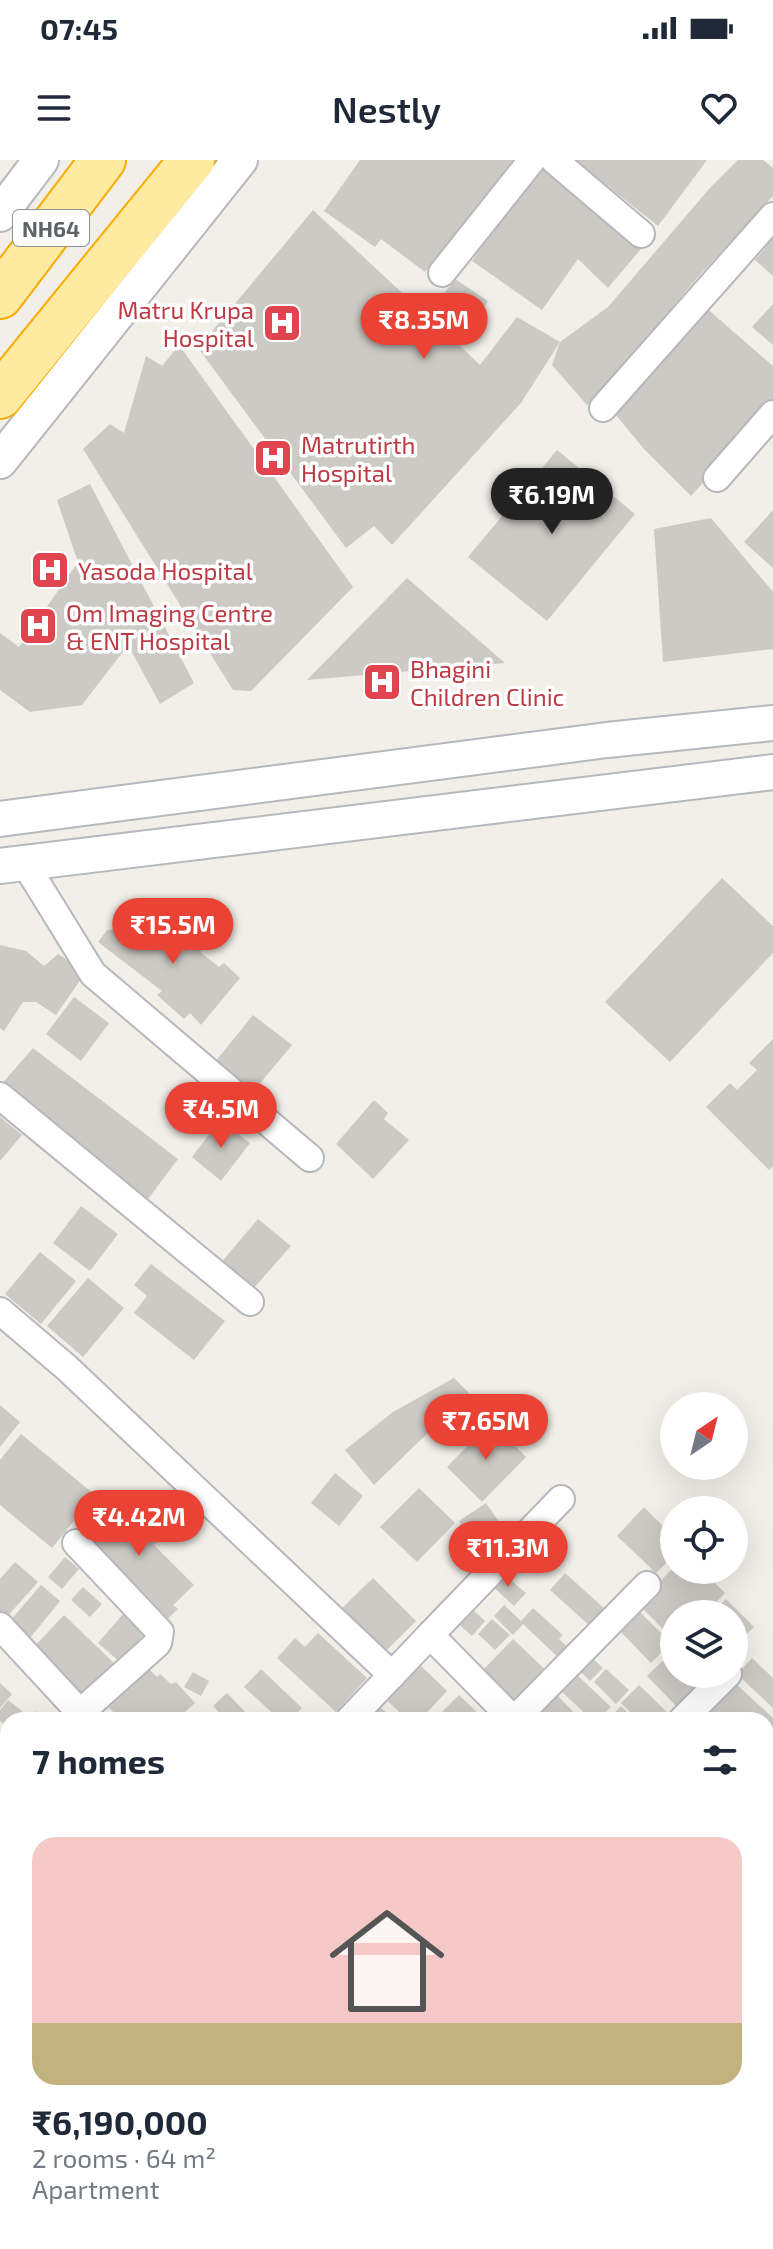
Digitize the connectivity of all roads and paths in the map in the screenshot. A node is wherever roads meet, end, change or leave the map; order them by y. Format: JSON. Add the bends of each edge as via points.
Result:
{"nodes":[{"id":1,"x":41,"y":160,"type":"edge"},
{"id":2,"x":103,"y":160,"type":"edge"},
{"id":3,"x":192,"y":160,"type":"edge"},
{"id":4,"x":240,"y":160,"type":"edge"},
{"id":5,"x":532,"y":160,"type":"edge"},
{"id":6,"x":554,"y":160,"type":"edge"},
{"id":7,"x":0,"y":214,"type":"edge"},
{"id":8,"x":773,"y":216,"type":"edge"},
{"id":9,"x":641,"y":234,"type":"dead end"},
{"id":10,"x":442,"y":273,"type":"dead end"},
{"id":11,"x":0,"y":296,"type":"edge"},
{"id":12,"x":0,"y":396,"type":"edge"},
{"id":13,"x":603,"y":408,"type":"dead end"},
{"id":14,"x":773,"y":414,"type":"edge"},
{"id":15,"x":0,"y":461,"type":"edge"},
{"id":16,"x":717,"y":478,"type":"dead end"},
{"id":17,"x":773,"y":723,"type":"edge"},
{"id":18,"x":773,"y":772,"type":"edge"},
{"id":19,"x":0,"y":819,"type":"edge"},
{"id":20,"x":12,"y":864,"type":"edge"},
{"id":21,"x":0,"y":1096,"type":"edge"},
{"id":22,"x":310,"y":1158,"type":"dead end"},
{"id":23,"x":250,"y":1302,"type":"dead end"},
{"id":24,"x":0,"y":1311,"type":"edge"},
{"id":25,"x":561,"y":1499,"type":"dead end"},
{"id":26,"x":76,"y":1543,"type":"dead end"},
{"id":27,"x":647,"y":1585,"type":"dead end"},
{"id":28,"x":0,"y":1626,"type":"edge"},
{"id":29,"x":430,"y":1635,"type":"junction"},
{"id":30,"x":392,"y":1675,"type":"junction"},
{"id":31,"x":714,"y":1688,"type":"edge"},
{"id":32,"x":76,"y":1712,"type":"edge"},
{"id":33,"x":85,"y":1712,"type":"edge"},
{"id":34,"x":357,"y":1712,"type":"edge"},
{"id":35,"x":506,"y":1712,"type":"edge"},
{"id":36,"x":522,"y":1712,"type":"edge"},
{"id":37,"x":690,"y":1712,"type":"edge"}],
"edges":[{"from":1,"to":7,"type":"street"},
{"from":2,"to":11,"type":"highway","number":"NH64"},
{"from":3,"to":12,"type":"highway","number":"NH64"},
{"from":4,"to":15,"type":"street"},
{"from":5,"to":10,"type":"street"},
{"from":6,"to":9,"type":"street"},
{"from":8,"to":13,"type":"street"},
{"from":14,"to":16,"type":"street"},
{"from":17,"to":19,"type":"street"},
{"from":18,"to":20,"type":"street"},
{"from":20,"to":22,"type":"street","via":[[93,974]]},
{"from":21,"to":23,"type":"street"},
{"from":24,"to":30,"type":"street"},
{"from":25,"to":29,"type":"street"},
{"from":26,"to":33,"type":"street","via":[[160,1632],[158,1643]]},
{"from":27,"to":36,"type":"street"},
{"from":28,"to":32,"type":"street"},
{"from":29,"to":30,"type":"street"},
{"from":29,"to":35,"type":"street"},
{"from":30,"to":34,"type":"street"},
{"from":31,"to":37,"type":"street"}]}
